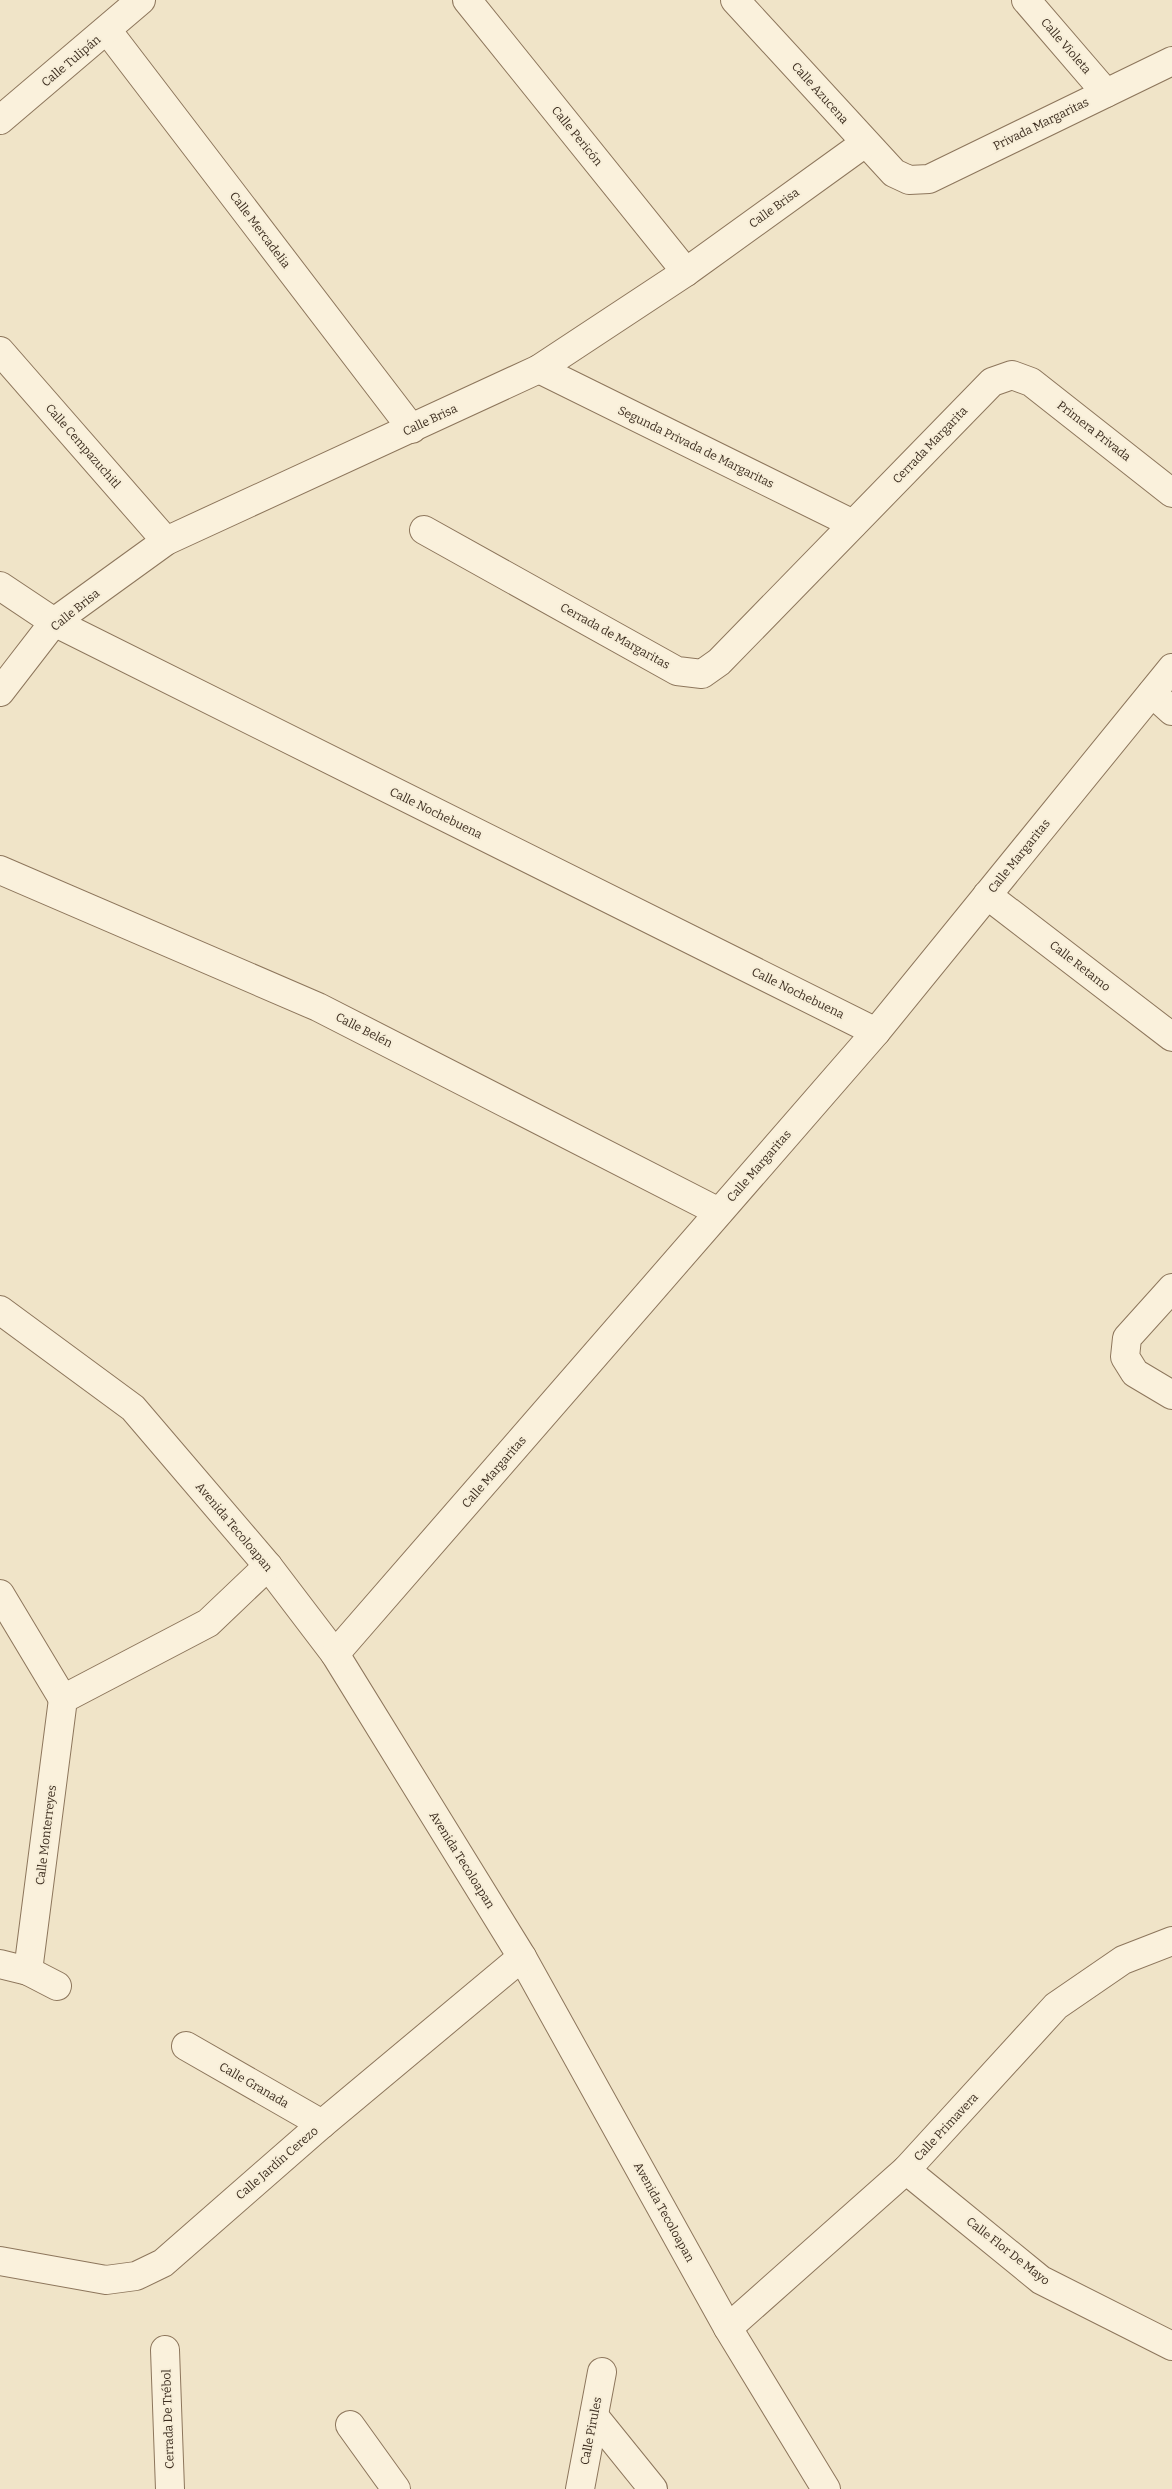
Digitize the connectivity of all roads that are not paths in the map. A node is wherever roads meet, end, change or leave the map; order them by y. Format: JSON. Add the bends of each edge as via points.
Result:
{"nodes":[{"id":1,"x":467,"y":0,"type":"edge"},
{"id":2,"x":735,"y":0,"type":"edge"},
{"id":3,"x":1026,"y":0,"type":"edge"},
{"id":4,"x":129,"y":3,"type":"edge"},
{"id":5,"x":107,"y":30,"type":"junction"},
{"id":6,"x":1172,"y":61,"type":"edge"},
{"id":7,"x":1106,"y":93,"type":"junction"},
{"id":8,"x":0,"y":120,"type":"edge"},
{"id":9,"x":865,"y":143,"type":"junction"},
{"id":10,"x":909,"y":180,"type":"joint"},
{"id":11,"x":686,"y":272,"type":"junction"},
{"id":12,"x":0,"y":351,"type":"edge"},
{"id":13,"x":539,"y":370,"type":"junction"},
{"id":14,"x":1012,"y":375,"type":"joint"},
{"id":15,"x":412,"y":429,"type":"junction"},
{"id":16,"x":1172,"y":493,"type":"edge"},
{"id":17,"x":852,"y":524,"type":"junction"},
{"id":18,"x":424,"y":530,"type":"dead end"},
{"id":19,"x":166,"y":540,"type":"junction"},
{"id":20,"x":0,"y":586,"type":"edge"},
{"id":21,"x":54,"y":622,"type":"junction"},
{"id":22,"x":1172,"y":668,"type":"edge"},
{"id":23,"x":0,"y":692,"type":"edge"},
{"id":24,"x":1152,"y":693,"type":"junction"},
{"id":25,"x":1172,"y":711,"type":"edge"},
{"id":26,"x":0,"y":870,"type":"edge"},
{"id":27,"x":987,"y":895,"type":"junction"},
{"id":28,"x":876,"y":1032,"type":"junction"},
{"id":29,"x":1172,"y":1037,"type":"edge"},
{"id":30,"x":719,"y":1212,"type":"junction"},
{"id":31,"x":1172,"y":1288,"type":"edge"},
{"id":32,"x":0,"y":1310,"type":"edge"},
{"id":33,"x":1172,"y":1395,"type":"edge"},
{"id":34,"x":268,"y":1566,"type":"junction"},
{"id":35,"x":0,"y":1594,"type":"edge"},
{"id":36,"x":335,"y":1654,"type":"junction"},
{"id":37,"x":63,"y":1699,"type":"junction"},
{"id":38,"x":1172,"y":1941,"type":"edge"},
{"id":39,"x":522,"y":1957,"type":"junction"},
{"id":40,"x":0,"y":1964,"type":"edge"},
{"id":41,"x":28,"y":1971,"type":"junction"},
{"id":42,"x":57,"y":1986,"type":"dead end"},
{"id":43,"x":186,"y":2046,"type":"dead end"},
{"id":44,"x":322,"y":2124,"type":"junction"},
{"id":45,"x":906,"y":2170,"type":"junction"},
{"id":46,"x":0,"y":2261,"type":"edge"},
{"id":47,"x":728,"y":2328,"type":"junction"},
{"id":48,"x":1172,"y":2346,"type":"edge"},
{"id":49,"x":165,"y":2350,"type":"dead end"},
{"id":50,"x":602,"y":2372,"type":"dead end"},
{"id":51,"x":594,"y":2416,"type":"junction"},
{"id":52,"x":350,"y":2425,"type":"dead end"},
{"id":53,"x":170,"y":2489,"type":"edge"},
{"id":54,"x":396,"y":2489,"type":"edge"},
{"id":55,"x":580,"y":2489,"type":"edge"},
{"id":56,"x":653,"y":2489,"type":"edge"},
{"id":57,"x":826,"y":2489,"type":"edge"}],
"edges":[{"from":1,"to":11,"type":"street","name":"Calle Pericón"},
{"from":2,"to":9,"type":"street","name":"Calle Azucena"},
{"from":3,"to":7,"type":"street","name":"Calle Violeta"},
{"from":4,"to":5,"type":"street","name":"Calle Tulipán"},
{"from":5,"to":8,"type":"street","name":"Calle Tulipán"},
{"from":5,"to":15,"type":"street","name":"Calle Mercadelia"},
{"from":6,"to":7,"type":"street","name":"Privada Margaritas"},
{"from":7,"to":10,"type":"street","name":"Privada Margaritas","via":[[929,179]]},
{"from":9,"to":10,"type":"street","name":"Calle Azucena","via":[[894,173]]},
{"from":9,"to":11,"type":"street","name":"Calle Brisa"},
{"from":11,"to":13,"type":"street","name":"Calle Brisa"},
{"from":12,"to":19,"type":"street","name":"Calle Cempazuchitl"},
{"from":13,"to":15,"type":"street","name":"Calle Brisa"},
{"from":13,"to":17,"type":"street","name":"Segunda Privada de Margaritas"},
{"from":14,"to":16,"type":"street","name":"Primera Privada","via":[[1031,382]]},
{"from":14,"to":17,"type":"street","name":"Cerrada Margarita","via":[[992,382]]},
{"from":15,"to":19,"type":"street","name":"Calle Brisa"},
{"from":17,"to":18,"type":"street","name":"Cerrada de Margaritas","via":[[719,662],[702,674],[678,671]]},
{"from":19,"to":21,"type":"street","name":"Calle Brisa"},
{"from":20,"to":21,"type":"street","name":"Calle Nochebuena"},
{"from":21,"to":23,"type":"street","name":"Calle Brisa"},
{"from":21,"to":28,"type":"street","name":"Calle Nochebuena"},
{"from":22,"to":24,"type":"street","name":"Calle Margaritas"},
{"from":24,"to":25,"type":"street"},
{"from":24,"to":27,"type":"street","name":"Calle Margaritas"},
{"from":26,"to":30,"type":"street","name":"Calle Belén","via":[[318,1007]]},
{"from":27,"to":28,"type":"street","name":"Calle Margaritas"},
{"from":27,"to":29,"type":"street","name":"Calle Retamo"},
{"from":28,"to":30,"type":"street","name":"Calle Margaritas"},
{"from":30,"to":36,"type":"street","name":"Calle Margaritas"},
{"from":31,"to":33,"type":"street","via":[[1127,1338],[1125,1357],[1135,1373]]},
{"from":32,"to":34,"type":"street","name":"Avenida Tecoloapan","via":[[133,1408]]},
{"from":34,"to":36,"type":"street","name":"Avenida Tecoloapan"},
{"from":34,"to":37,"type":"street","via":[[208,1623]]},
{"from":35,"to":37,"type":"street"},
{"from":36,"to":39,"type":"street","name":"Avenida Tecoloapan"},
{"from":37,"to":41,"type":"street","name":"Calle Monterreyes"},
{"from":38,"to":45,"type":"street","name":"Calle Primavera","via":[[1123,1960],[1056,2006]]},
{"from":39,"to":44,"type":"street","name":"Calle Jardín Cerezo"},
{"from":39,"to":47,"type":"street","name":"Avenida Tecoloapan"},
{"from":40,"to":41,"type":"street"},
{"from":41,"to":42,"type":"street"},
{"from":43,"to":44,"type":"street","name":"Calle Granada"},
{"from":44,"to":46,"type":"street","name":"Calle Jardín Cerezo","via":[[163,2263],[136,2276],[106,2280]]},
{"from":45,"to":47,"type":"street","name":"Calle Primavera"},
{"from":45,"to":48,"type":"street","name":"Calle Flor De Mayo","via":[[1041,2280]]},
{"from":47,"to":57,"type":"street","name":"Avenida Tecoloapan"},
{"from":49,"to":53,"type":"street","name":"Cerrada De Trébol"},
{"from":50,"to":51,"type":"street","name":"Calle Pirules"},
{"from":51,"to":55,"type":"street","name":"Calle Pirules"},
{"from":51,"to":56,"type":"street"},
{"from":52,"to":54,"type":"street"}]}
